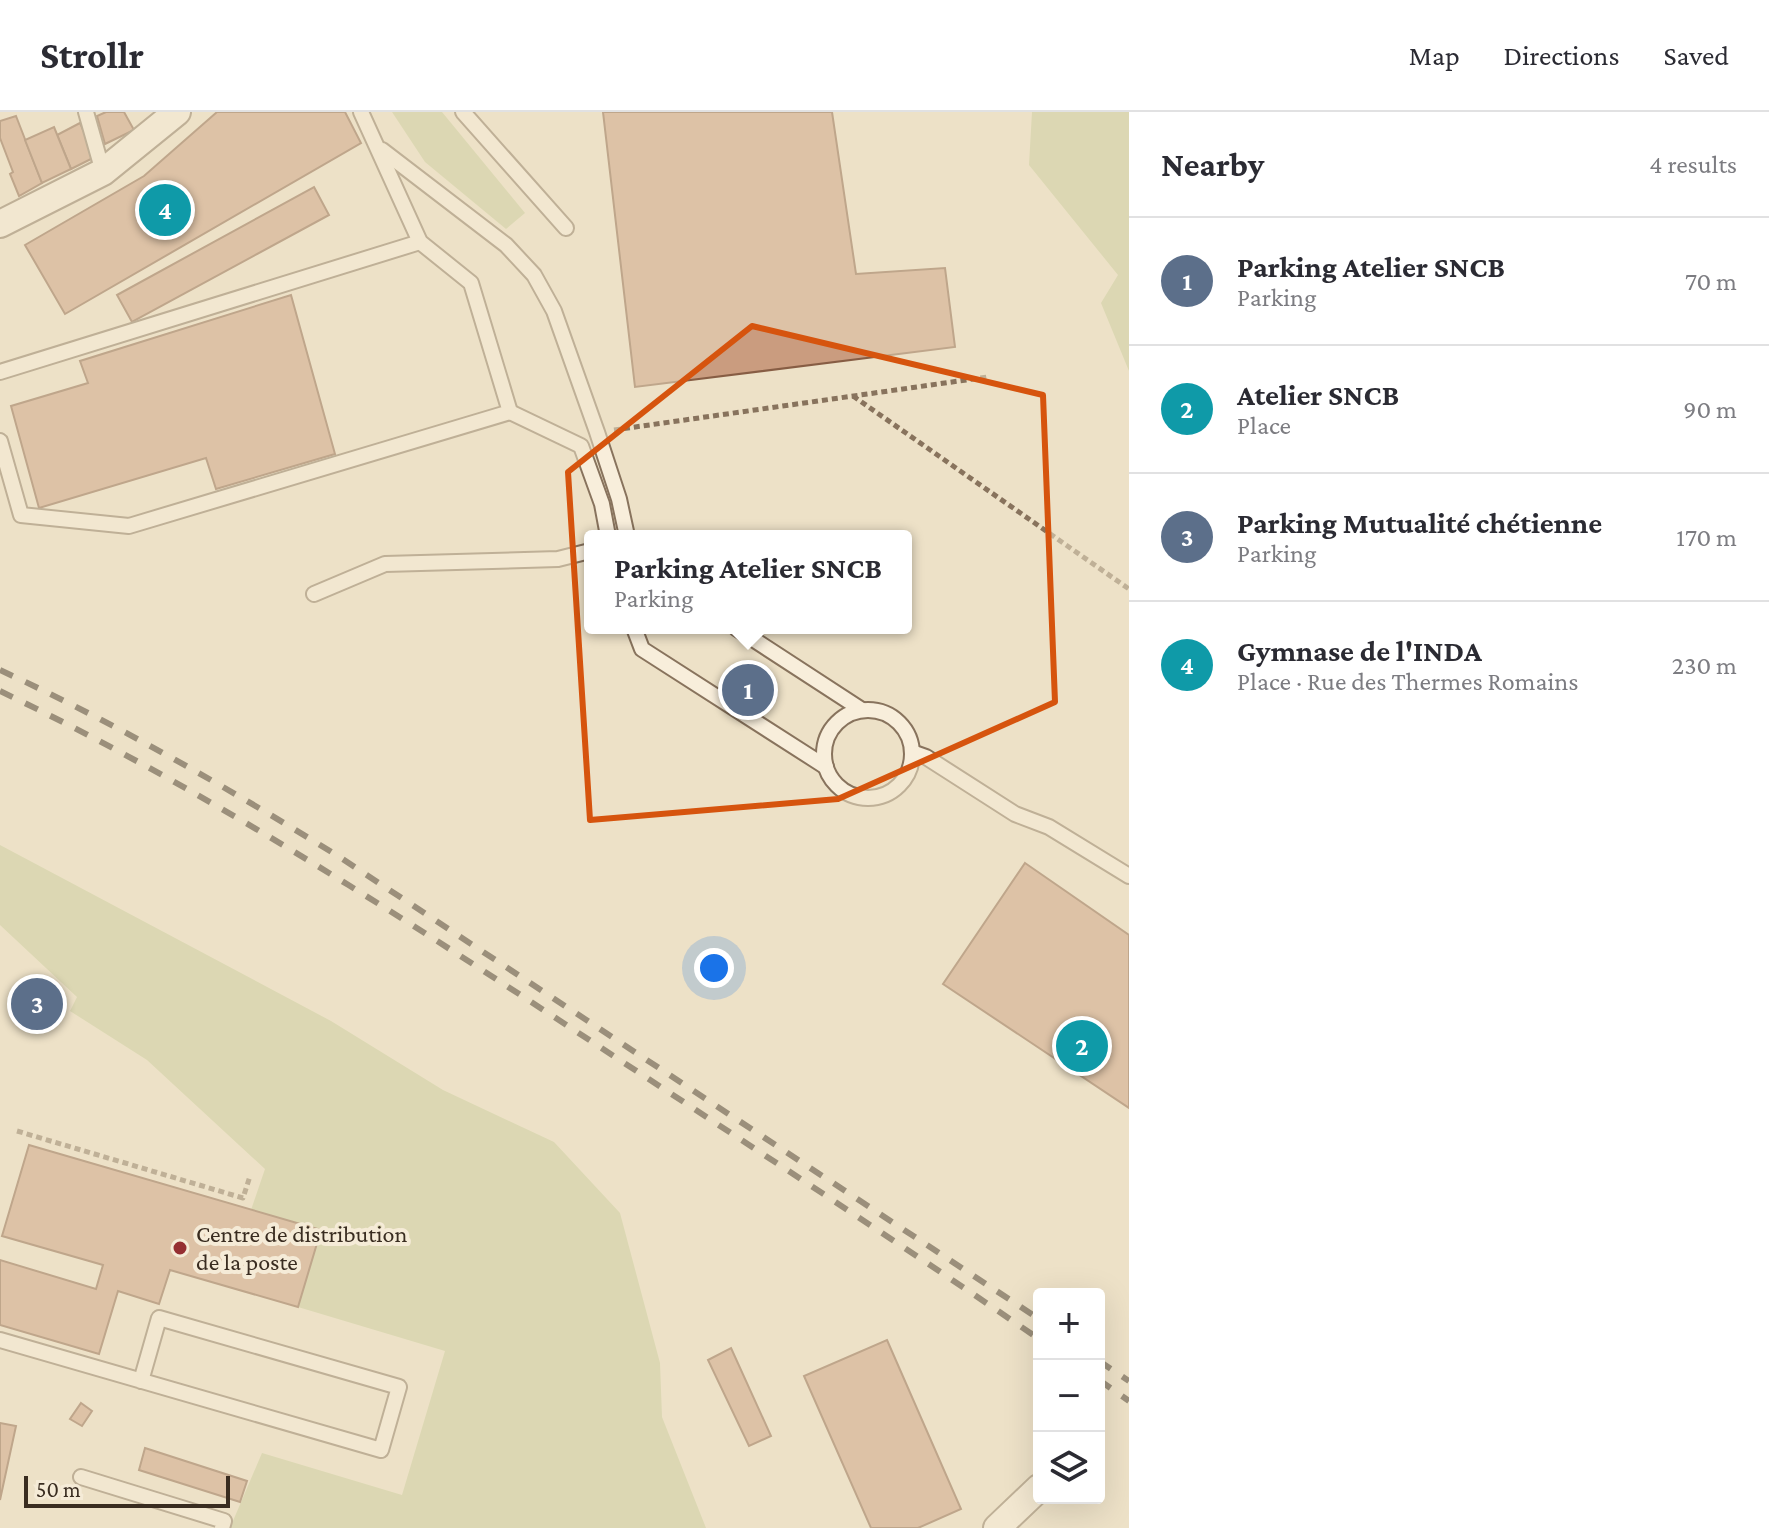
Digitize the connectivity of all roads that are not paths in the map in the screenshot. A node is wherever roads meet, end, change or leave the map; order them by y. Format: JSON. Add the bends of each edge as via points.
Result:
{"nodes":[{"id":1,"x":86,"y":112,"type":"edge"},
{"id":2,"x":177,"y":112,"type":"edge"},
{"id":3,"x":361,"y":112,"type":"edge"},
{"id":4,"x":463,"y":112,"type":"edge"},
{"id":5,"x":379,"y":147,"type":"junction"},
{"id":6,"x":103,"y":172,"type":"junction"},
{"id":7,"x":0,"y":224,"type":"edge"},
{"id":8,"x":566,"y":228,"type":"dead end"},
{"id":9,"x":420,"y":242,"type":"junction"},
{"id":10,"x":0,"y":372,"type":"edge"},
{"id":11,"x":510,"y":412,"type":"junction"},
{"id":12,"x":0,"y":441,"type":"edge"},
{"id":13,"x":607,"y":530,"type":"edge"},
{"id":14,"x":626,"y":530,"type":"edge"},
{"id":15,"x":584,"y":552,"type":"edge"},
{"id":16,"x":314,"y":594,"type":"dead end"},
{"id":17,"x":636,"y":634,"type":"edge"},
{"id":18,"x":745,"y":634,"type":"edge"},
{"id":19,"x":862,"y":710,"type":"junction"},
{"id":20,"x":912,"y":752,"type":"junction"},
{"id":21,"x":826,"y":767,"type":"junction"},
{"id":22,"x":1129,"y":876,"type":"edge"},
{"id":23,"x":0,"y":1340,"type":"edge"},
{"id":24,"x":141,"y":1381,"type":"junction"},
{"id":25,"x":81,"y":1477,"type":"dead end"},
{"id":26,"x":1033,"y":1494,"type":"edge"},
{"id":27,"x":222,"y":1528,"type":"edge"},
{"id":28,"x":997,"y":1528,"type":"edge"}],
"edges":[{"from":1,"to":6,"type":"lane"},
{"from":2,"to":6,"type":"street"},
{"from":3,"to":5,"type":"lane"},
{"from":4,"to":8,"type":"lane"},
{"from":5,"to":9,"type":"lane"},
{"from":5,"to":14,"type":"lane","via":[[506,245],[534,275],[554,311]]},
{"from":6,"to":7,"type":"street"},
{"from":9,"to":10,"type":"lane"},
{"from":9,"to":11,"type":"lane","via":[[471,283]]},
{"from":11,"to":12,"type":"lane","via":[[129,526],[21,515]]},
{"from":11,"to":13,"type":"lane","via":[[581,446]]},
{"from":15,"to":16,"type":"lane","via":[[558,559],[385,564]]},
{"from":17,"to":21,"type":"lane","via":[[642,649]]},
{"from":18,"to":19,"type":"lane"},
{"from":19,"to":20,"type":"lane","via":[[897,720]]},
{"from":19,"to":21,"type":"lane","via":[[830,730],[824,748]]},
{"from":20,"to":21,"type":"lane","via":[[899,785],[867,798],[849,794]]},
{"from":20,"to":22,"type":"lane"},
{"from":23,"to":24,"type":"lane"},
{"from":24,"to":24,"type":"lane","via":[[381,1450],[399,1387],[159,1318]]},
{"from":25,"to":27,"type":"lane","via":[[224,1521]]},
{"from":26,"to":28,"type":"street"}]}
